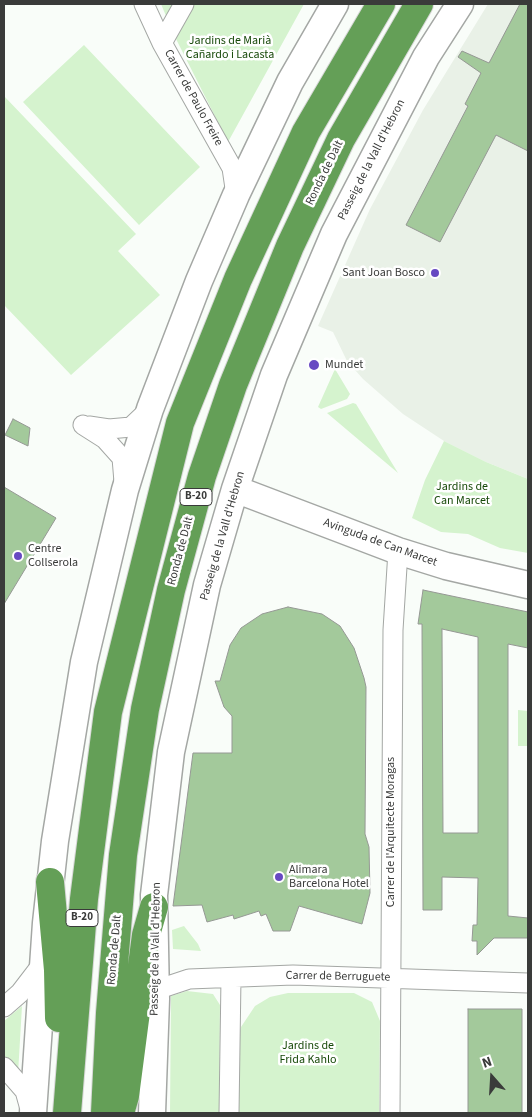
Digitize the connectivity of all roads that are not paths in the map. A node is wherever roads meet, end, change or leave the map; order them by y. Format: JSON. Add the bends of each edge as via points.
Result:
{"nodes":[{"id":1,"x":144,"y":4,"type":"edge"},
{"id":2,"x":184,"y":4,"type":"edge"},
{"id":3,"x":335,"y":4,"type":"edge"},
{"id":4,"x":381,"y":4,"type":"edge"},
{"id":5,"x":419,"y":4,"type":"edge"},
{"id":6,"x":460,"y":4,"type":"edge"},
{"id":7,"x":162,"y":43,"type":"junction"},
{"id":8,"x":236,"y":195,"type":"junction"},
{"id":9,"x":150,"y":409,"type":"junction"},
{"id":10,"x":235,"y":489,"type":"junction"},
{"id":11,"x":124,"y":490,"type":"junction"},
{"id":12,"x":398,"y":551,"type":"junction"},
{"id":13,"x":528,"y":585,"type":"edge"},
{"id":14,"x":50,"y":882,"type":"junction"},
{"id":15,"x":154,"y":907,"type":"junction"},
{"id":16,"x":43,"y":963,"type":"junction"},
{"id":17,"x":231,"y":978,"type":"junction"},
{"id":18,"x":390,"y":978,"type":"junction"},
{"id":19,"x":528,"y":983,"type":"edge"},
{"id":20,"x":156,"y":999,"type":"junction"},
{"id":21,"x":4,"y":1007,"type":"edge"},
{"id":22,"x":4,"y":1067,"type":"edge"},
{"id":23,"x":33,"y":1113,"type":"edge"},
{"id":24,"x":66,"y":1113,"type":"edge"},
{"id":25,"x":105,"y":1113,"type":"edge"},
{"id":26,"x":120,"y":1113,"type":"edge"},
{"id":27,"x":152,"y":1113,"type":"edge"},
{"id":28,"x":229,"y":1113,"type":"edge"},
{"id":29,"x":390,"y":1113,"type":"edge"}],
"edges":[{"from":1,"to":7,"type":"street","name":"Carrer de Paulo Freire"},
{"from":2,"to":7,"type":"street"},
{"from":3,"to":8,"type":"street","via":[[290,82]]},
{"from":4,"to":24,"type":"highway","number":"B-20","via":[[306,132],[238,278],[180,423],[108,712],[84,899]]},
{"from":5,"to":25,"type":"highway","name":"Ronda de Dalt","number":"B-20","via":[[341,139],[290,246],[233,384],[202,476],[145,709],[127,826],[115,936]]},
{"from":6,"to":10,"type":"street","name":"Passeig de la Vall d'Hebron","via":[[426,57],[334,234],[274,375]]},
{"from":7,"to":8,"type":"street","name":"Carrer de Paulo Freire","via":[[232,168]]},
{"from":8,"to":9,"type":"street"},
{"from":9,"to":11,"type":"street"},
{"from":9,"to":11,"type":"street","via":[[131,427],[109,429],[82,425],[105,439],[122,458]]},
{"from":10,"to":12,"type":"street","name":"Avinguda de Can Marcet"},
{"from":10,"to":15,"type":"street","name":"Passeig de la Vall d'Hebron","via":[[207,585],[171,752]]},
{"from":11,"to":14,"type":"street","via":[[84,662]]},
{"from":12,"to":13,"type":"street","name":"Avinguda de Can Marcet"},
{"from":12,"to":18,"type":"street","name":"Carrer de l'Arquitecte Moragas","via":[[393,596]]},
{"from":14,"to":16,"type":"street"},
{"from":14,"to":24,"type":"highway"},
{"from":15,"to":20,"type":"street","name":"Passeig de la Vall d'Hebron"},
{"from":15,"to":26,"type":"highway","via":[[146,935]]},
{"from":16,"to":21,"type":"street","via":[[20,993]]},
{"from":16,"to":23,"type":"street"},
{"from":17,"to":18,"type":"street","name":"Carrer de Berruguete","via":[[293,975]]},
{"from":17,"to":20,"type":"street","name":"Carrer de Berruguete","via":[[189,979],[168,984]]},
{"from":17,"to":28,"type":"street"},
{"from":18,"to":19,"type":"street","name":"Carrer de Berruguete"},
{"from":18,"to":29,"type":"street","name":"Carrer de l'Arquitecte Moragas"},
{"from":20,"to":27,"type":"street","name":"Passeig de la Vall d'Hebron"},
{"from":22,"to":23,"type":"street","via":[[24,1091]]}]}
